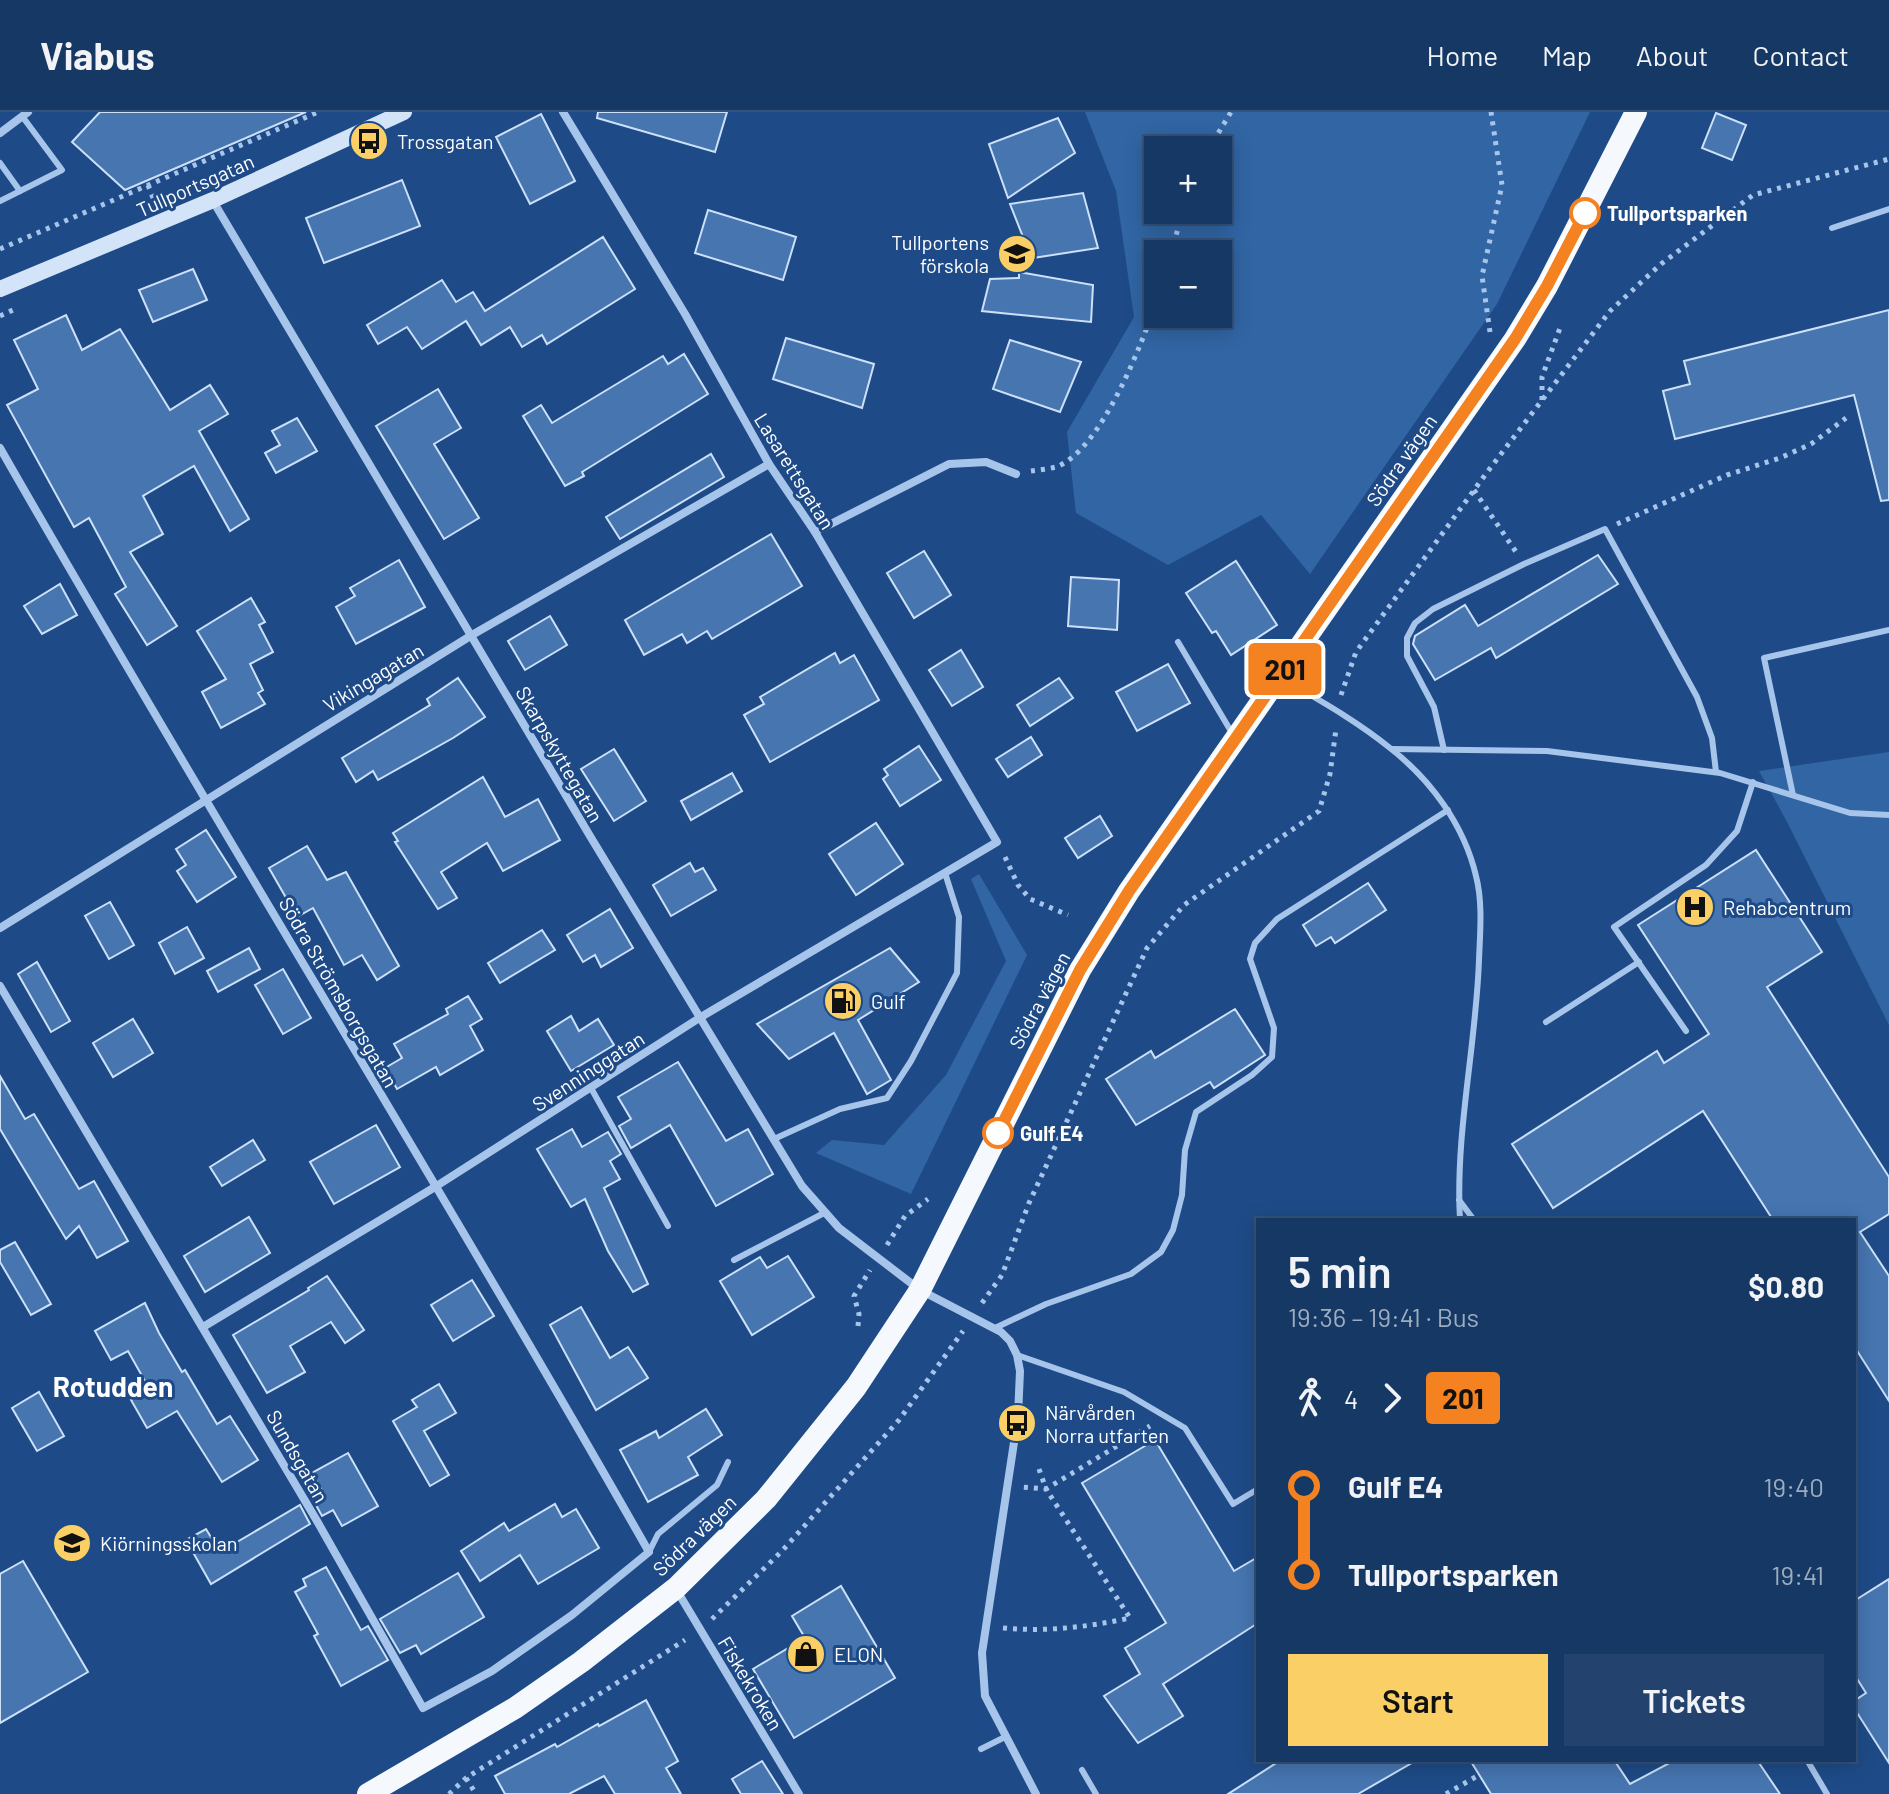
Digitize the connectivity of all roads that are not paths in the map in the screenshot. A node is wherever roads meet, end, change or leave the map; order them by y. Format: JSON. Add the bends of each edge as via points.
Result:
{"nodes":[{"id":1,"x":563,"y":112,"type":"edge"},
{"id":2,"x":1636,"y":112,"type":"edge"},
{"id":3,"x":400,"y":113,"type":"edge"},
{"id":4,"x":25,"y":114,"type":"edge"},
{"id":5,"x":0,"y":133,"type":"edge"},
{"id":6,"x":0,"y":163,"type":"edge"},
{"id":7,"x":20,"y":191,"type":"junction"},
{"id":8,"x":213,"y":200,"type":"junction"},
{"id":9,"x":0,"y":201,"type":"edge"},
{"id":10,"x":1889,"y":209,"type":"edge"},
{"id":11,"x":1832,"y":228,"type":"dead end"},
{"id":12,"x":0,"y":289,"type":"edge"},
{"id":13,"x":0,"y":448,"type":"edge"},
{"id":14,"x":769,"y":464,"type":"junction"},
{"id":15,"x":1016,"y":474,"type":"road end"},
{"id":16,"x":815,"y":532,"type":"junction"},
{"id":17,"x":1889,"y":630,"type":"edge"},
{"id":18,"x":472,"y":635,"type":"junction"},
{"id":19,"x":1178,"y":642,"type":"dead end"},
{"id":20,"x":1280,"y":677,"type":"junction"},
{"id":21,"x":1236,"y":739,"type":"junction"},
{"id":22,"x":1392,"y":749,"type":"junction"},
{"id":23,"x":1444,"y":750,"type":"junction"},
{"id":24,"x":1716,"y":772,"type":"junction"},
{"id":25,"x":1753,"y":782,"type":"junction"},
{"id":26,"x":1793,"y":795,"type":"junction"},
{"id":27,"x":206,"y":798,"type":"junction"},
{"id":28,"x":1448,"y":810,"type":"junction"},
{"id":29,"x":1889,"y":815,"type":"edge"},
{"id":30,"x":995,"y":844,"type":"joint"},
{"id":31,"x":945,"y":873,"type":"junction"},
{"id":32,"x":0,"y":928,"type":"edge"},
{"id":33,"x":1639,"y":962,"type":"junction"},
{"id":34,"x":0,"y":986,"type":"edge"},
{"id":35,"x":701,"y":1017,"type":"junction"},
{"id":36,"x":1546,"y":1022,"type":"dead end"},
{"id":37,"x":1686,"y":1031,"type":"dead end"},
{"id":38,"x":591,"y":1088,"type":"junction"},
{"id":39,"x":774,"y":1139,"type":"junction"},
{"id":40,"x":435,"y":1187,"type":"junction"},
{"id":41,"x":1459,"y":1200,"type":"junction"},
{"id":42,"x":826,"y":1212,"type":"junction"},
{"id":43,"x":1460,"y":1218,"type":"edge"},
{"id":44,"x":1472,"y":1218,"type":"edge"},
{"id":45,"x":668,"y":1226,"type":"dead end"},
{"id":46,"x":734,"y":1260,"type":"dead end"},
{"id":47,"x":920,"y":1290,"type":"junction"},
{"id":48,"x":203,"y":1327,"type":"junction"},
{"id":49,"x":995,"y":1328,"type":"junction"},
{"id":50,"x":1017,"y":1355,"type":"junction"},
{"id":51,"x":728,"y":1462,"type":"dead end"},
{"id":52,"x":1256,"y":1490,"type":"edge"},
{"id":53,"x":649,"y":1552,"type":"junction"},
{"id":54,"x":676,"y":1588,"type":"junction"},
{"id":55,"x":1005,"y":1737,"type":"junction"},
{"id":56,"x":981,"y":1749,"type":"dead end"},
{"id":57,"x":1808,"y":1762,"type":"edge"},
{"id":58,"x":1082,"y":1770,"type":"dead end"},
{"id":59,"x":368,"y":1794,"type":"edge"},
{"id":60,"x":799,"y":1794,"type":"edge"},
{"id":61,"x":1036,"y":1794,"type":"edge"},
{"id":62,"x":1096,"y":1794,"type":"edge"},
{"id":63,"x":1827,"y":1794,"type":"edge"}],
"edges":[{"from":1,"to":14,"type":"street","name":"Lasarettsgatan"},
{"from":2,"to":20,"type":"highway","name":"Södra vägen","via":[[1515,339]]},
{"from":3,"to":8,"type":"main road","name":"Tullportsgatan"},
{"from":4,"to":5,"type":"street"},
{"from":4,"to":7,"type":"lane","via":[[62,170]]},
{"from":6,"to":7,"type":"lane"},
{"from":7,"to":9,"type":"lane"},
{"from":8,"to":12,"type":"main road","name":"Tullportsgatan"},
{"from":8,"to":18,"type":"street","name":"Skarpskyttegatan"},
{"from":10,"to":11,"type":"lane"},
{"from":13,"to":27,"type":"street","name":"Södra Strömsborgsgatan"},
{"from":14,"to":16,"type":"street","name":"Lasarettsgatan"},
{"from":14,"to":18,"type":"street","name":"Vikingagatan"},
{"from":15,"to":16,"type":"street","via":[[986,462],[949,464]]},
{"from":16,"to":30,"type":"street","name":"Lasarettsgatan"},
{"from":17,"to":26,"type":"lane","via":[[1764,658]]},
{"from":18,"to":27,"type":"street","name":"Vikingagatan"},
{"from":18,"to":35,"type":"street","name":"Skarpskyttegatan"},
{"from":19,"to":21,"type":"lane"},
{"from":20,"to":21,"type":"highway","name":"Södra vägen"},
{"from":20,"to":22,"type":"lane"},
{"from":21,"to":47,"type":"highway","name":"Södra vägen","via":[[1080,970]]},
{"from":22,"to":23,"type":"lane"},
{"from":22,"to":28,"type":"lane"},
{"from":23,"to":24,"type":"lane","via":[[1547,751]]},
{"from":23,"to":24,"type":"lane","via":[[1434,707],[1407,656],[1407,638],[1415,623],[1433,609],[1605,529],[1697,697],[1712,738]]},
{"from":24,"to":25,"type":"lane"},
{"from":25,"to":26,"type":"lane"},
{"from":25,"to":33,"type":"lane","via":[[1737,831],[1706,865],[1614,927]]},
{"from":26,"to":29,"type":"lane","via":[[1850,813]]},
{"from":27,"to":32,"type":"street","name":"Vikingagatan"},
{"from":27,"to":40,"type":"street","name":"Södra Strömsborgsgatan"},
{"from":28,"to":41,"type":"lane","via":[[1468,847],[1481,919]]},
{"from":28,"to":49,"type":"lane","via":[[1277,919],[1255,943],[1250,959],[1274,1028],[1272,1057],[1196,1112],[1185,1150],[1182,1195],[1161,1252],[1131,1274]]},
{"from":30,"to":31,"type":"street","name":"Svenninggatan"},
{"from":31,"to":35,"type":"street","name":"Svenninggatan"},
{"from":31,"to":39,"type":"lane","via":[[959,917],[957,973],[911,1061],[887,1098],[840,1109]]},
{"from":33,"to":36,"type":"lane"},
{"from":33,"to":37,"type":"lane"},
{"from":34,"to":48,"type":"street","name":"Sundsgatan"},
{"from":35,"to":38,"type":"street","name":"Svenninggatan"},
{"from":35,"to":39,"type":"street","name":"Skarpskyttegatan"},
{"from":38,"to":40,"type":"street","name":"Svenninggatan"},
{"from":38,"to":45,"type":"lane"},
{"from":39,"to":42,"type":"street","name":"Skarpskyttegatan","via":[[802,1186]]},
{"from":40,"to":48,"type":"street","name":"Svenninggatan"},
{"from":40,"to":53,"type":"street","name":"Södra Strömsborgsgatan"},
{"from":41,"to":43,"type":"lane"},
{"from":41,"to":44,"type":"lane"},
{"from":42,"to":46,"type":"lane"},
{"from":42,"to":47,"type":"street","name":"Skarpskyttegatan","via":[[839,1228]]},
{"from":47,"to":49,"type":"street","name":"Skarpskyttegatan"},
{"from":47,"to":54,"type":"highway","name":"Södra vägen","via":[[856,1387],[766,1499]]},
{"from":48,"to":53,"type":"street","name":"Sundsgatan","via":[[423,1708],[492,1671]]},
{"from":49,"to":50,"type":"street"},
{"from":50,"to":52,"type":"lane","via":[[1124,1392],[1185,1428],[1233,1504]]},
{"from":50,"to":55,"type":"street","via":[[1018,1416],[982,1653],[985,1696]]},
{"from":51,"to":53,"type":"lane","via":[[717,1485],[658,1534]]},
{"from":54,"to":59,"type":"highway","name":"Södra vägen","via":[[515,1708]]},
{"from":54,"to":60,"type":"street","name":"Fiskekroken"},
{"from":55,"to":56,"type":"lane"},
{"from":55,"to":61,"type":"street"},
{"from":57,"to":63,"type":"lane"},
{"from":58,"to":62,"type":"lane"}]}
